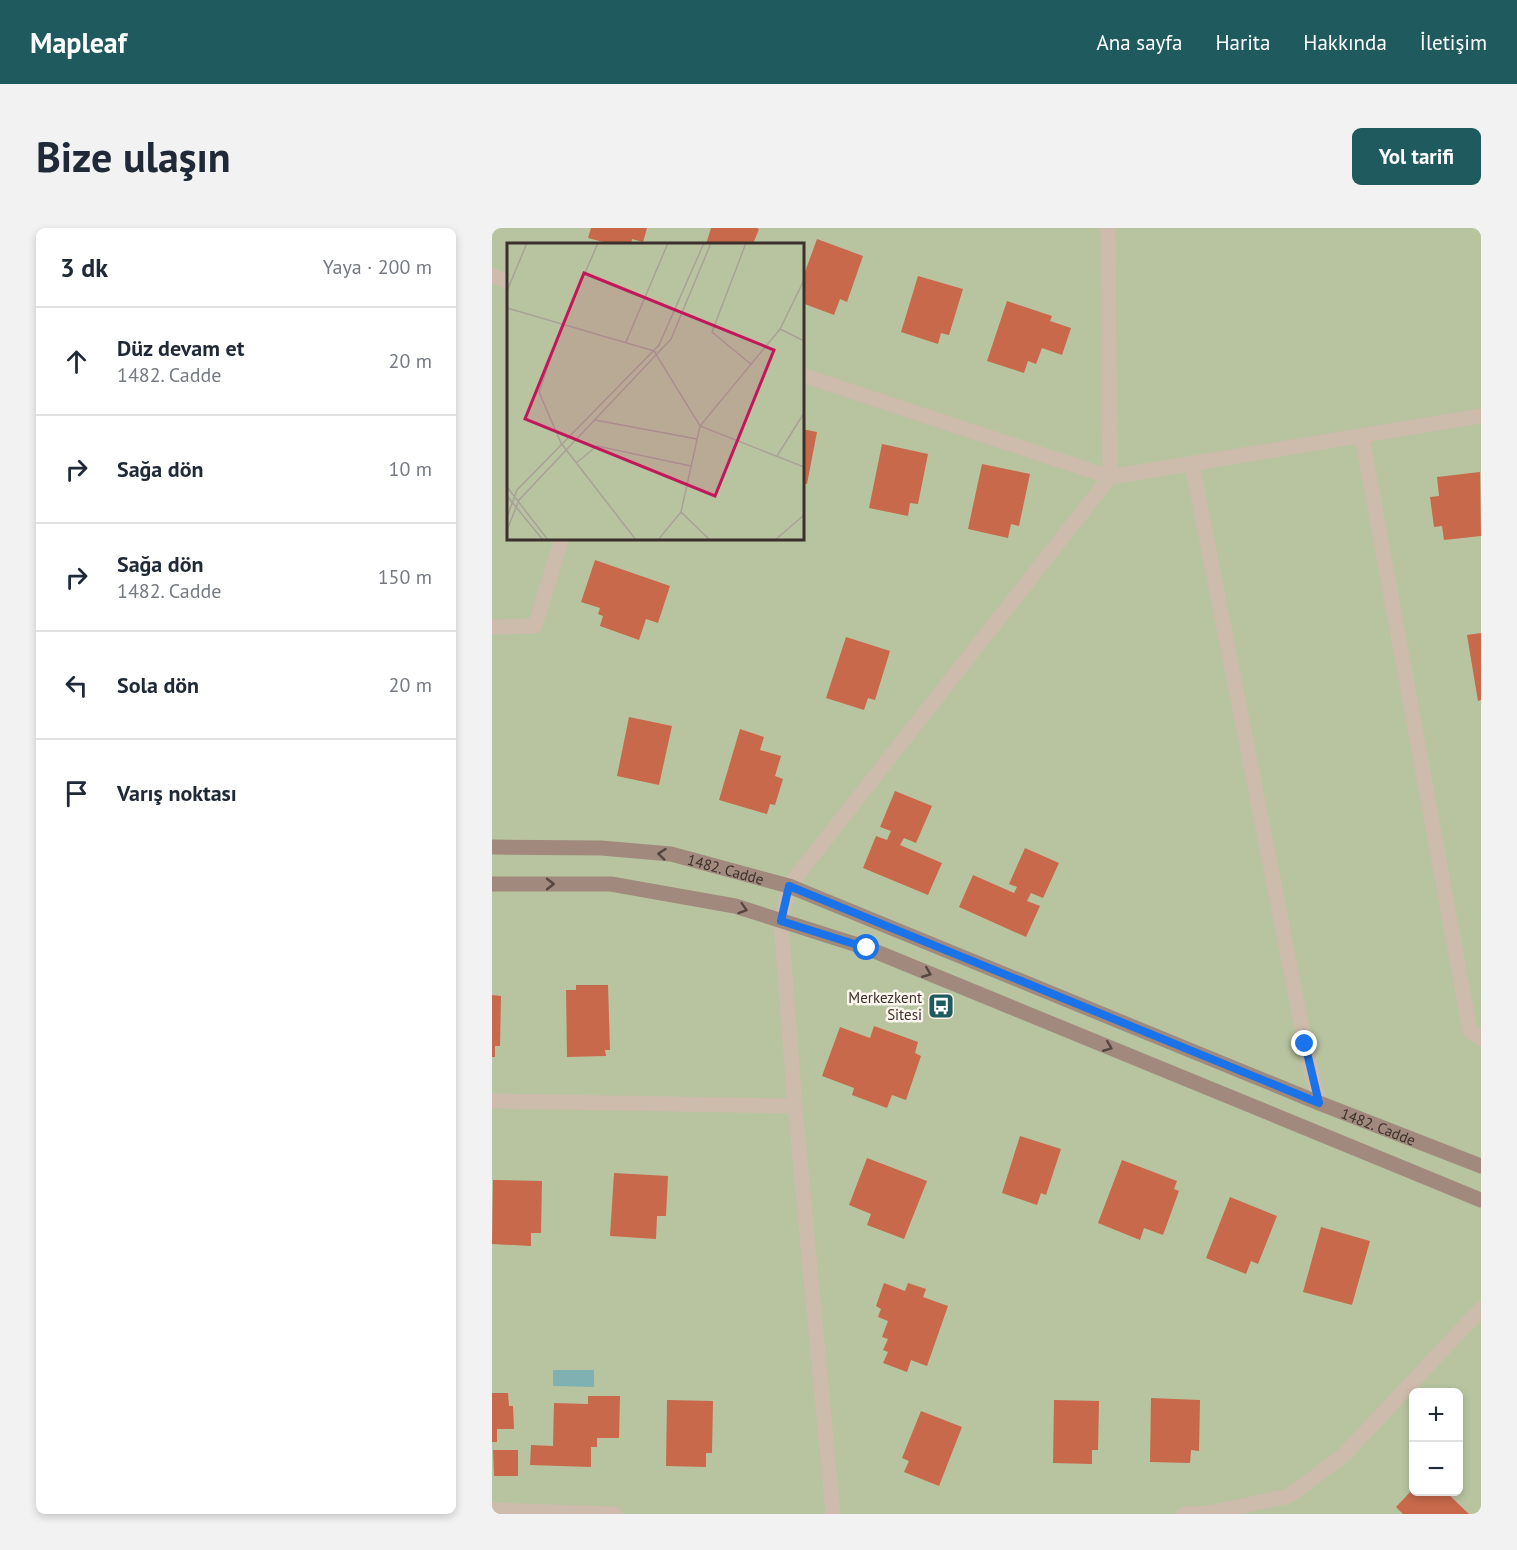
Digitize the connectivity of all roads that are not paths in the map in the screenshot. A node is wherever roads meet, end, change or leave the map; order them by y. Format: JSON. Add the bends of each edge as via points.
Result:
{"nodes":[{"id":1,"x":1108,"y":228,"type":"edge"},
{"id":2,"x":492,"y":276,"type":"edge"},
{"id":3,"x":507,"y":281,"type":"edge"},
{"id":4,"x":804,"y":376,"type":"edge"},
{"id":5,"x":1481,"y":416,"type":"edge"},
{"id":6,"x":1362,"y":436,"type":"junction"},
{"id":7,"x":1192,"y":464,"type":"junction"},
{"id":8,"x":1110,"y":477,"type":"junction"},
{"id":9,"x":561,"y":540,"type":"edge"},
{"id":10,"x":492,"y":627,"type":"edge"},
{"id":11,"x":492,"y":848,"type":"edge"},
{"id":12,"x":492,"y":884,"type":"edge"},
{"id":13,"x":789,"y":886,"type":"junction"},
{"id":14,"x":781,"y":921,"type":"junction"},
{"id":15,"x":1481,"y":1038,"type":"edge"},
{"id":16,"x":492,"y":1101,"type":"edge"},
{"id":17,"x":1319,"y":1103,"type":"junction"},
{"id":18,"x":795,"y":1106,"type":"junction"},
{"id":19,"x":1481,"y":1166,"type":"edge"},
{"id":20,"x":1481,"y":1200,"type":"edge"},
{"id":21,"x":1481,"y":1309,"type":"edge"},
{"id":22,"x":492,"y":1510,"type":"edge"},
{"id":23,"x":615,"y":1514,"type":"edge"},
{"id":24,"x":833,"y":1514,"type":"edge"},
{"id":25,"x":1184,"y":1514,"type":"edge"}],
"edges":[{"from":1,"to":8,"type":"street"},
{"from":2,"to":3,"type":"street"},
{"from":4,"to":8,"type":"street"},
{"from":5,"to":6,"type":"street"},
{"from":6,"to":7,"type":"street"},
{"from":6,"to":15,"type":"street","via":[[1470,1032]]},
{"from":7,"to":8,"type":"street"},
{"from":7,"to":17,"type":"street"},
{"from":8,"to":13,"type":"street"},
{"from":9,"to":10,"type":"street","via":[[535,626]]},
{"from":13,"to":11,"type":"street","name":"1482. Cadde","one_way":true,"via":[[671,854],[601,848]]},
{"from":12,"to":14,"type":"street","name":"1482. Cadde","one_way":true,"via":[[610,884],[735,906]]},
{"from":13,"to":14,"type":"street"},
{"from":13,"to":17,"type":"street","name":"1482. Cadde"},
{"from":14,"to":18,"type":"street"},
{"from":14,"to":20,"type":"street","name":"1482. Cadde","one_way":true,"via":[[867,948]]},
{"from":16,"to":18,"type":"street"},
{"from":17,"to":19,"type":"street","name":"1482. Cadde"},
{"from":18,"to":24,"type":"street"},
{"from":21,"to":25,"type":"street","via":[[1344,1455],[1289,1496],[1208,1513]]},
{"from":22,"to":23,"type":"street"}]}
